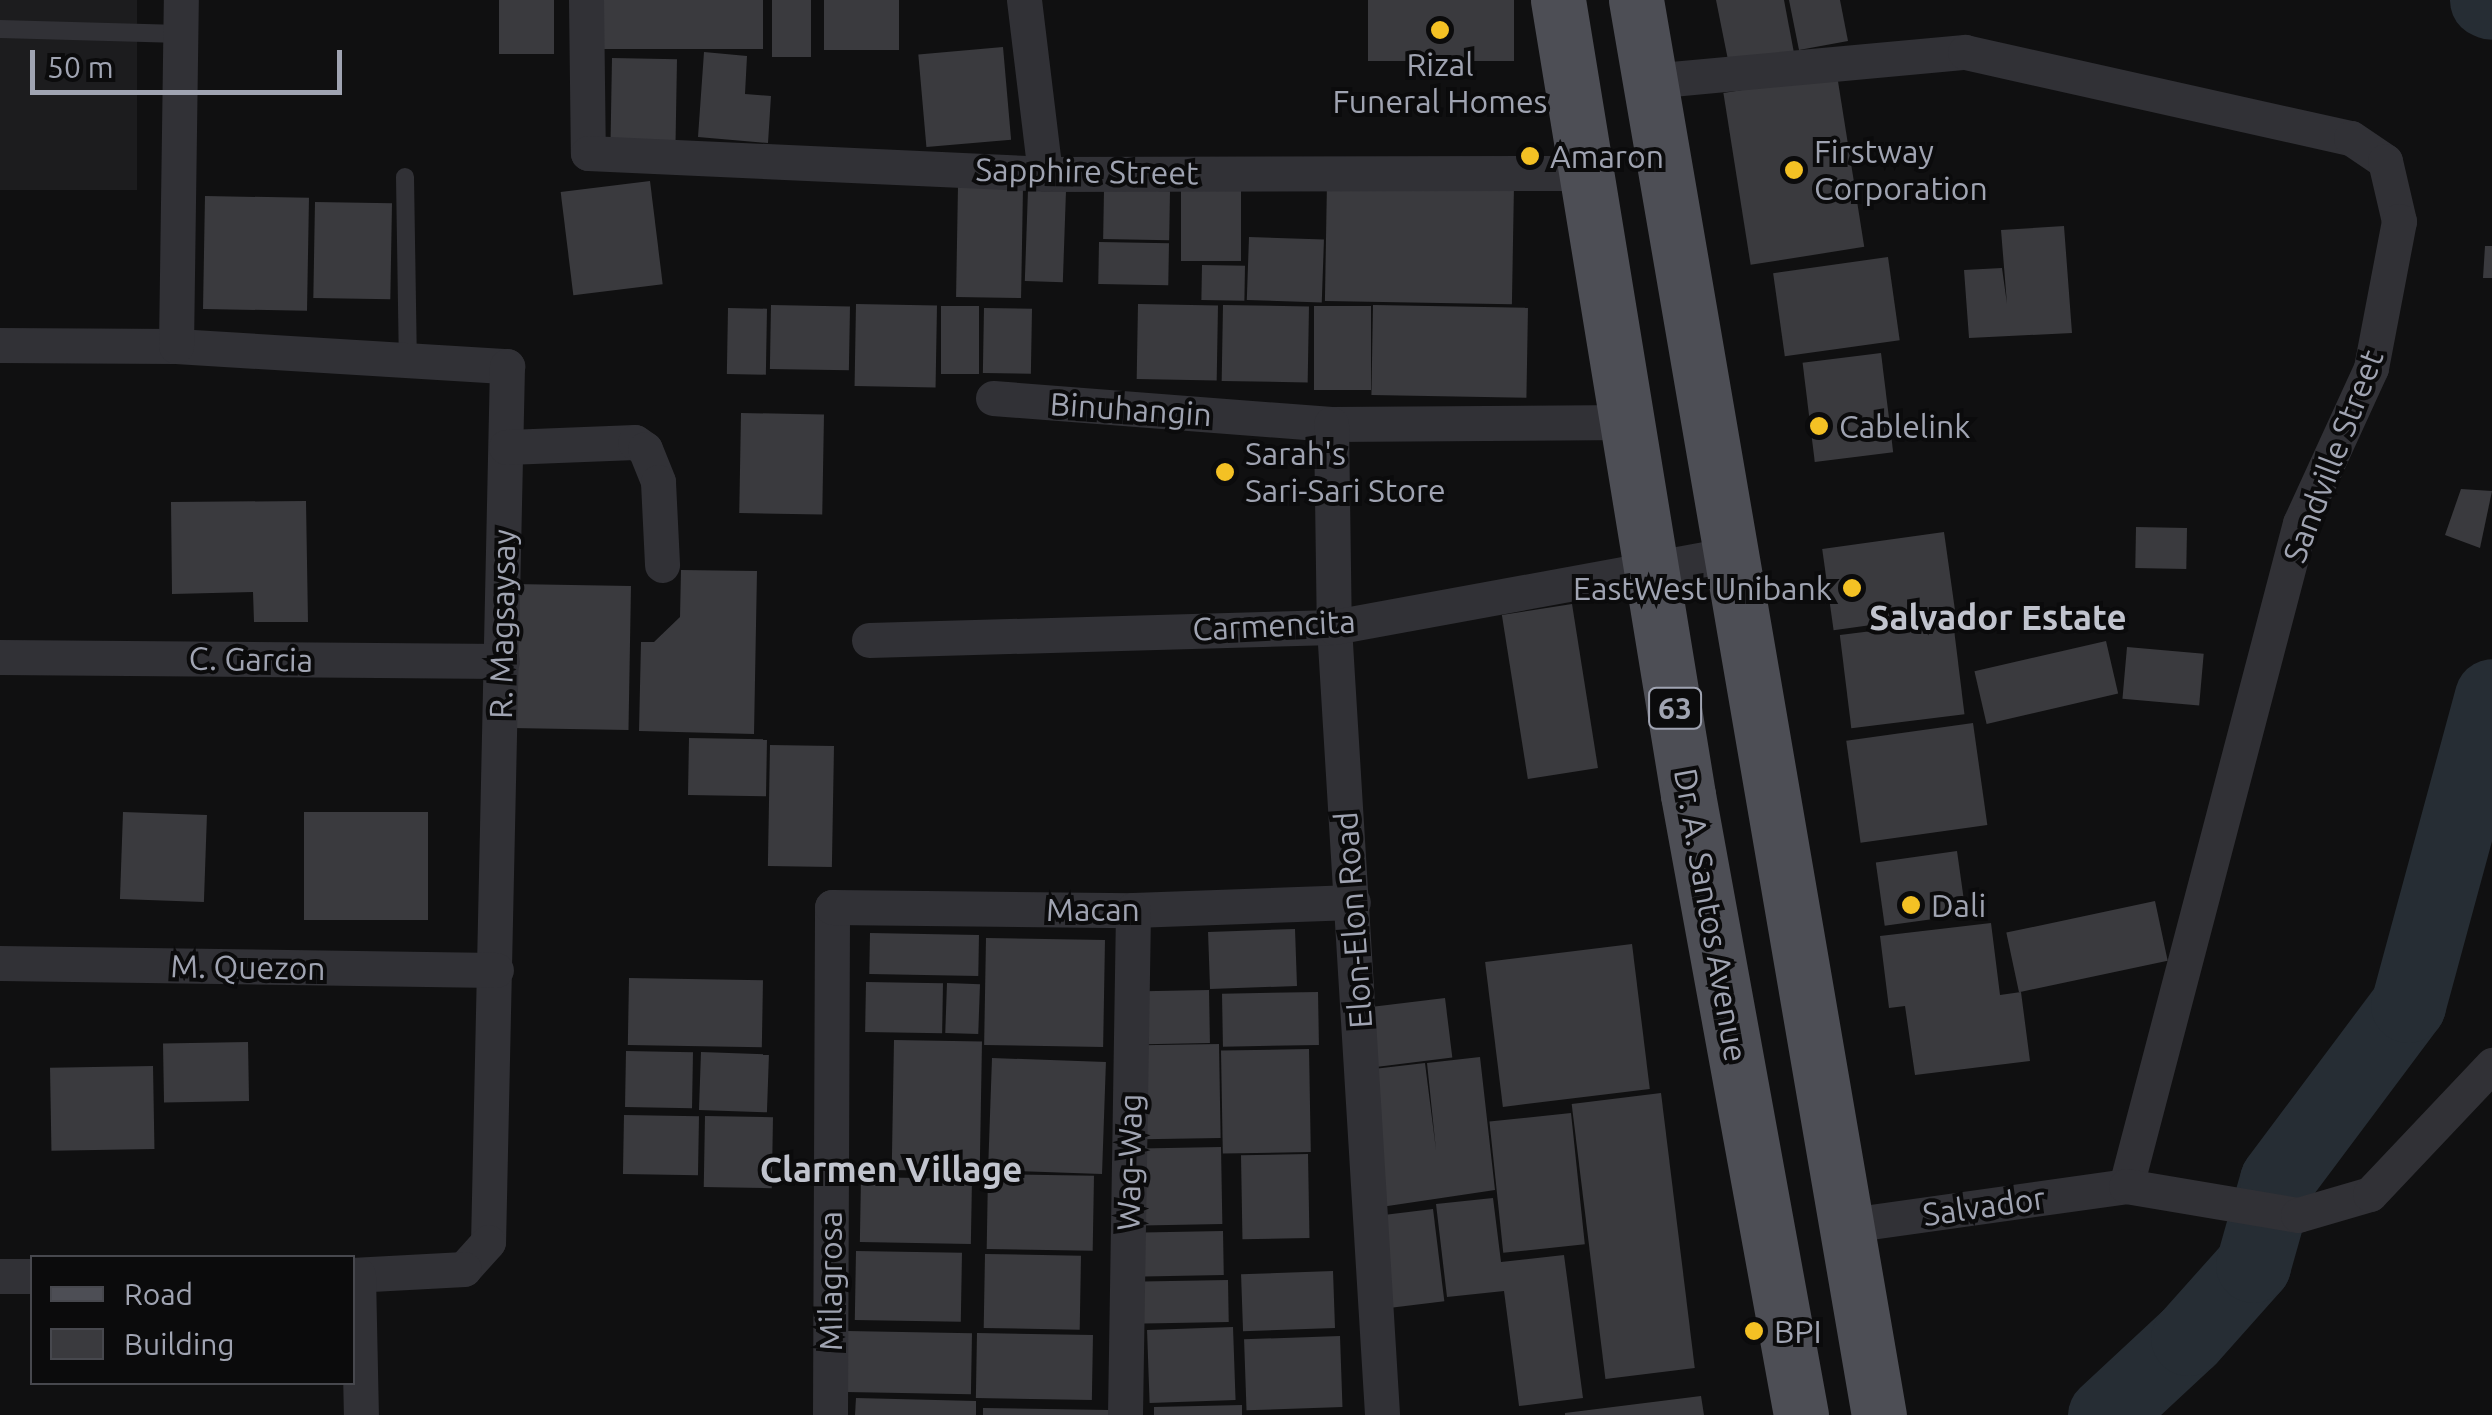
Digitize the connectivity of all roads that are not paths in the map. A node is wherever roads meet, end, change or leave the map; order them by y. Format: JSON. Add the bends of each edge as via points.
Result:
{"nodes":[{"id":1,"x":586,"y":0,"type":"edge"},
{"id":2,"x":1024,"y":0,"type":"edge"},
{"id":3,"x":1558,"y":0,"type":"edge"},
{"id":4,"x":1636,"y":0,"type":"edge"},
{"id":5,"x":180,"y":17,"type":"edge"},
{"id":6,"x":0,"y":29,"type":"edge"},
{"id":7,"x":1650,"y":81,"type":"junction"},
{"id":8,"x":1586,"y":172,"type":"junction"},
{"id":9,"x":1046,"y":174,"type":"junction"},
{"id":10,"x":405,"y":177,"type":"dead end"},
{"id":11,"x":0,"y":345,"type":"edge"},
{"id":12,"x":176,"y":346,"type":"junction"},
{"id":13,"x":408,"y":362,"type":"junction"},
{"id":14,"x":993,"y":398,"type":"dead end"},
{"id":15,"x":1630,"y":422,"type":"junction"},
{"id":16,"x":1331,"y":424,"type":"junction"},
{"id":17,"x":506,"y":447,"type":"junction"},
{"id":18,"x":1734,"y":554,"type":"junction"},
{"id":19,"x":662,"y":565,"type":"dead end"},
{"id":20,"x":1654,"y":566,"type":"junction"},
{"id":21,"x":1334,"y":627,"type":"junction"},
{"id":22,"x":869,"y":640,"type":"dead end"},
{"id":23,"x":0,"y":657,"type":"edge"},
{"id":24,"x":502,"y":662,"type":"junction"},
{"id":25,"x":1353,"y":902,"type":"junction"},
{"id":26,"x":832,"y":907,"type":"joint"},
{"id":27,"x":1133,"y":910,"type":"junction"},
{"id":28,"x":0,"y":962,"type":"edge"},
{"id":29,"x":496,"y":970,"type":"junction"},
{"id":30,"x":2492,"y":1066,"type":"edge"},
{"id":31,"x":2126,"y":1186,"type":"junction"},
{"id":32,"x":1842,"y":1226,"type":"junction"},
{"id":33,"x":356,"y":1275,"type":"edge"},
{"id":34,"x":0,"y":1276,"type":"edge"},
{"id":35,"x":30,"y":1276,"type":"edge"},
{"id":36,"x":360,"y":1415,"type":"edge"},
{"id":37,"x":830,"y":1415,"type":"edge"},
{"id":38,"x":1124,"y":1415,"type":"edge"},
{"id":39,"x":1382,"y":1415,"type":"edge"},
{"id":40,"x":1801,"y":1415,"type":"edge"},
{"id":41,"x":1879,"y":1415,"type":"edge"}],
"edges":[{"from":1,"to":9,"type":"street","name":"Sapphire Street","via":[[588,153]]},
{"from":2,"to":9,"type":"street"},
{"from":3,"to":8,"type":"main road","name":"Dr. A. Santos Avenue","number":"63"},
{"from":4,"to":7,"type":"main road"},
{"from":5,"to":6,"type":"lane"},
{"from":5,"to":12,"type":"street"},
{"from":7,"to":18,"type":"main road"},
{"from":7,"to":31,"type":"street","name":"Sandville Street","via":[[1965,52],[2351,138],[2385,161],[2399,221],[2386,312],[2371,368],[2300,523]]},
{"from":8,"to":9,"type":"street","name":"Sapphire Street"},
{"from":8,"to":15,"type":"main road","name":"Dr. A. Santos Avenue","number":"63"},
{"from":10,"to":13,"type":"lane"},
{"from":11,"to":12,"type":"street","name":"R. Magsaysay"},
{"from":12,"to":13,"type":"street","name":"R. Magsaysay"},
{"from":13,"to":17,"type":"street","name":"R. Magsaysay","via":[[507,366]]},
{"from":14,"to":16,"type":"street","name":"Binuhangin"},
{"from":15,"to":16,"type":"street","name":"Binuhangin"},
{"from":15,"to":20,"type":"main road","name":"Dr. A. Santos Avenue","number":"63"},
{"from":16,"to":21,"type":"street","name":"Elon-Elon Road"},
{"from":17,"to":19,"type":"street","via":[[635,442],[658,482]]},
{"from":17,"to":24,"type":"street","name":"R. Magsaysay"},
{"from":18,"to":20,"type":"street","name":"Carmencita"},
{"from":18,"to":32,"type":"main road"},
{"from":20,"to":21,"type":"street","name":"Carmencita"},
{"from":20,"to":40,"type":"main road","name":"Dr. A. Santos Avenue","number":"63","via":[[1688,795]]},
{"from":21,"to":22,"type":"street","name":"Carmencita"},
{"from":21,"to":25,"type":"street","name":"Elon-Elon Road"},
{"from":23,"to":24,"type":"street","name":"C. Garcia"},
{"from":24,"to":29,"type":"street","name":"R. Magsaysay"},
{"from":25,"to":27,"type":"street","name":"Macan"},
{"from":25,"to":39,"type":"street","name":"Elon-Elon Road"},
{"from":26,"to":27,"type":"street","name":"Macan"},
{"from":26,"to":37,"type":"street","name":"Milagrosa"},
{"from":27,"to":38,"type":"street","name":"Wag-Wag"},
{"from":28,"to":29,"type":"street","name":"M. Quezon"},
{"from":29,"to":33,"type":"street","name":"R. Magsaysay","via":[[488,1242],[464,1269]]},
{"from":30,"to":31,"type":"street","name":"Salvador","via":[[2370,1194],[2298,1215]]},
{"from":31,"to":32,"type":"street","name":"Salvador"},
{"from":32,"to":41,"type":"main road"},
{"from":33,"to":36,"type":"street"},
{"from":34,"to":35,"type":"street"}]}
